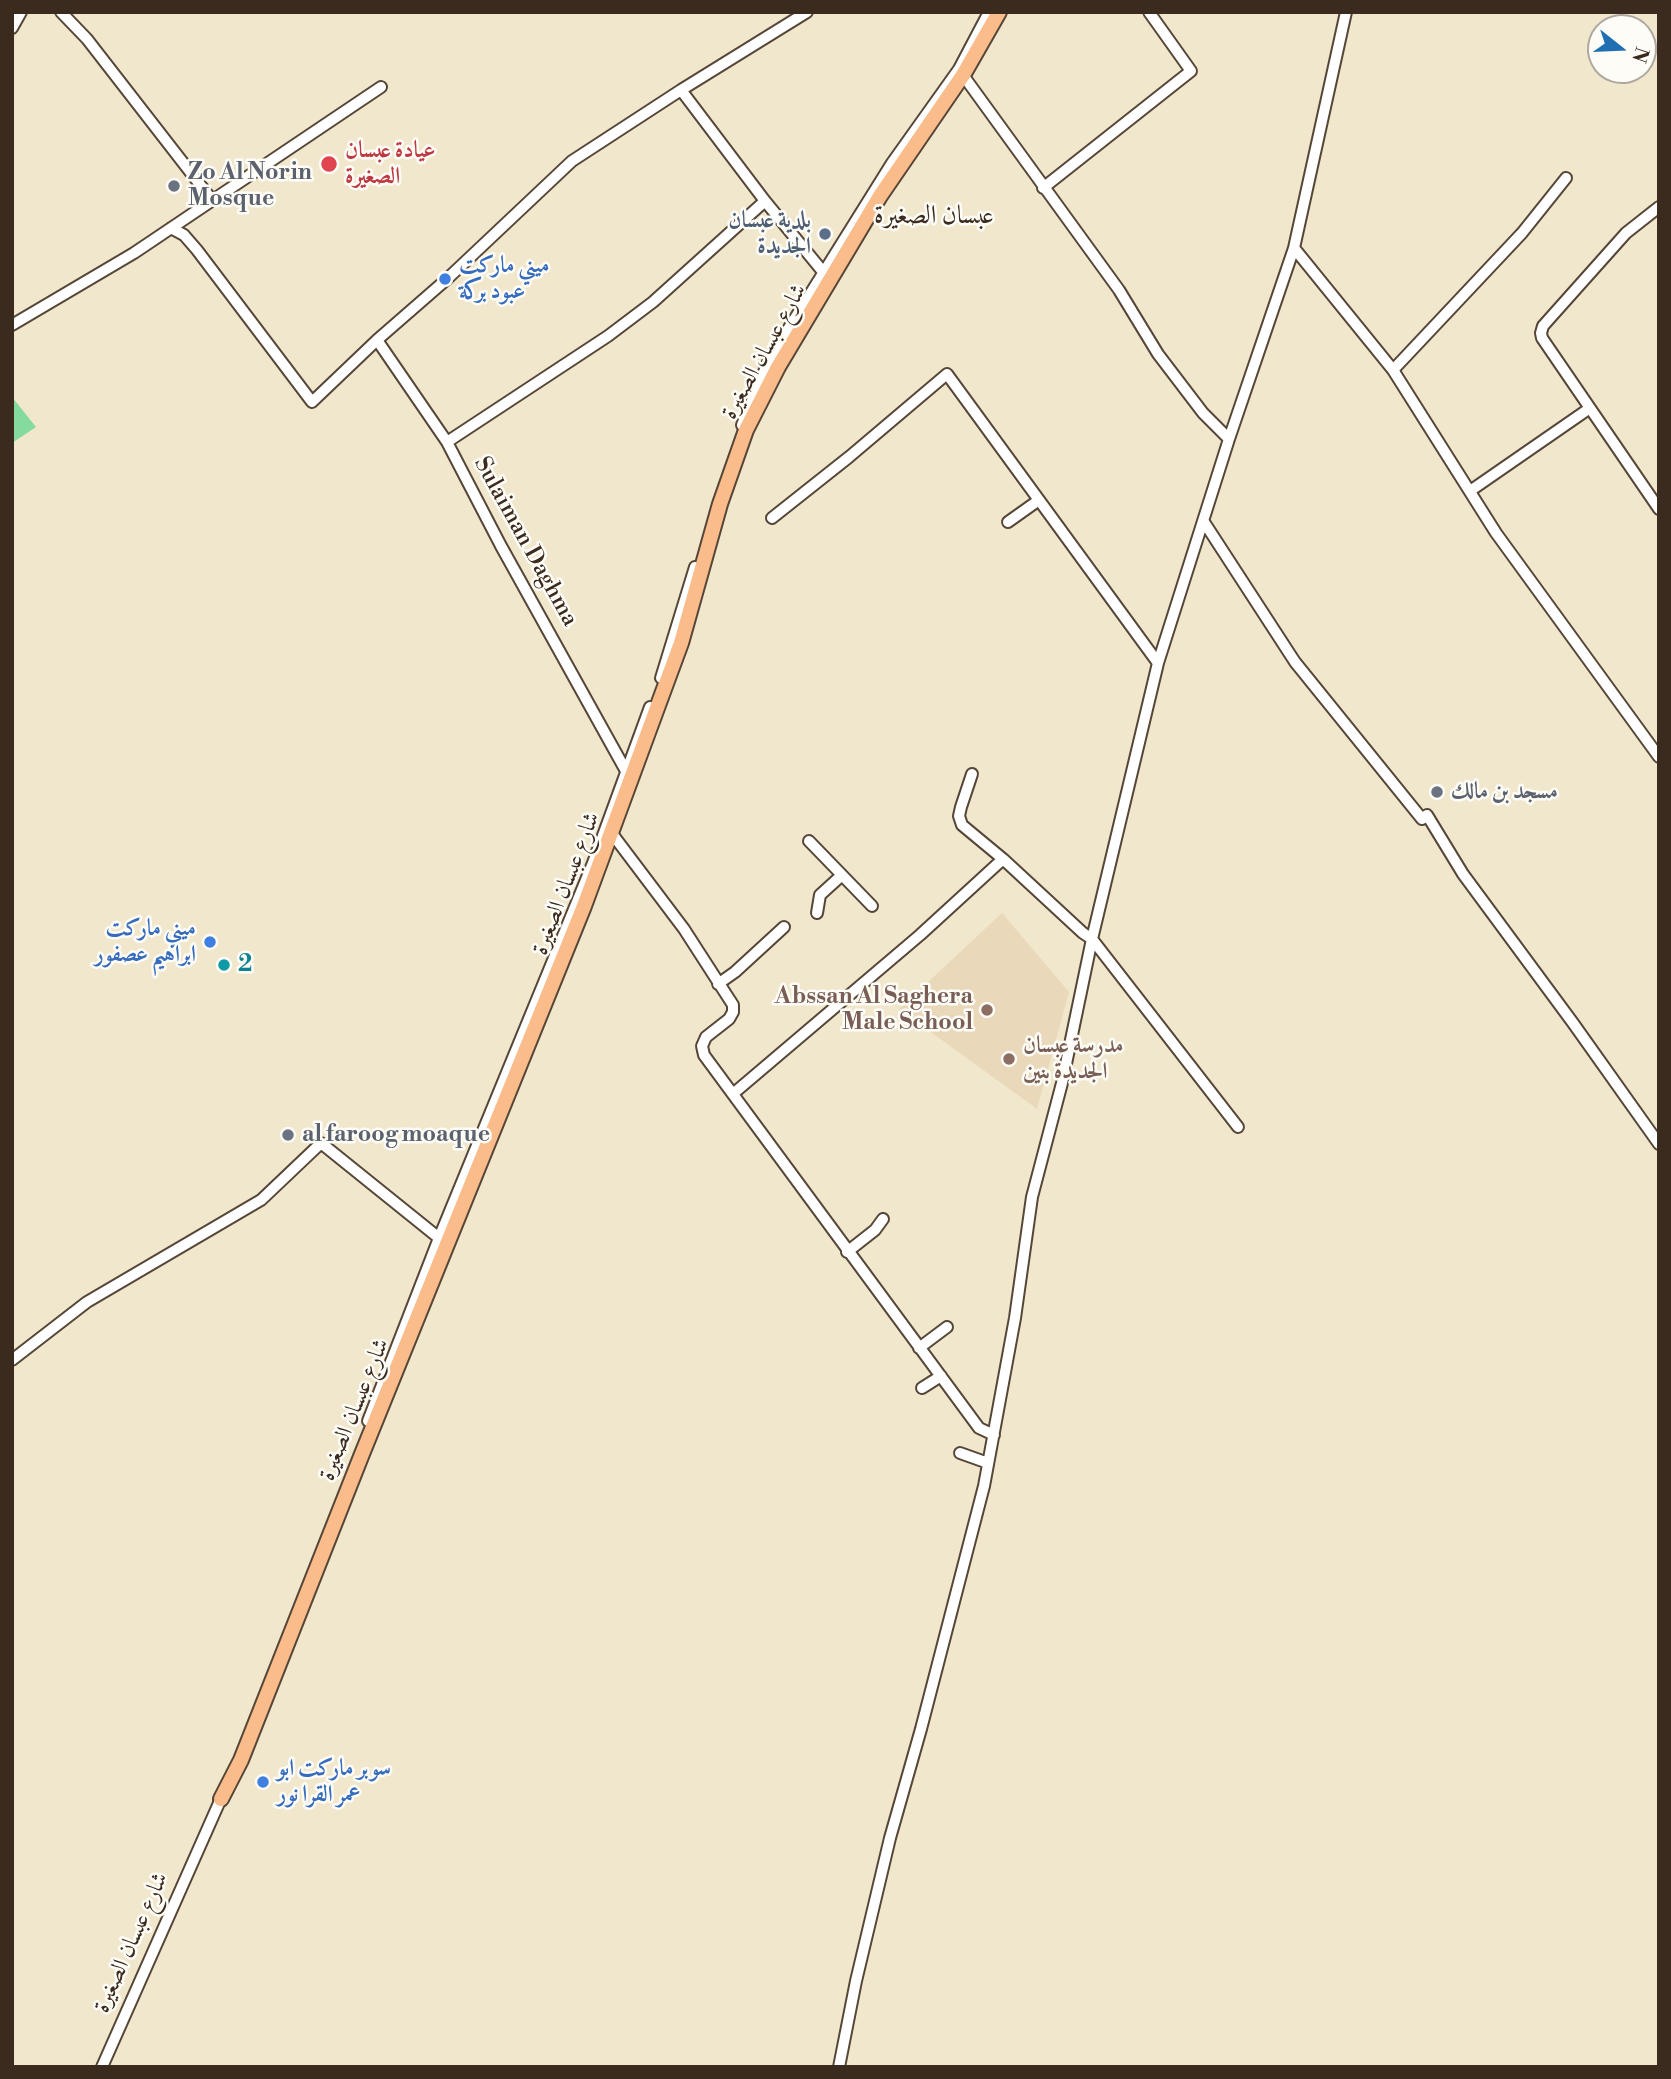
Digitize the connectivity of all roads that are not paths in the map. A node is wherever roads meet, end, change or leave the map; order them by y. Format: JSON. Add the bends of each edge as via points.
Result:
{"nodes":[{"id":1,"x":21,"y":12,"type":"edge"},
{"id":2,"x":61,"y":12,"type":"edge"},
{"id":3,"x":989,"y":12,"type":"edge"},
{"id":4,"x":999,"y":12,"type":"edge"},
{"id":5,"x":1149,"y":12,"type":"edge"},
{"id":6,"x":1346,"y":12,"type":"edge"},
{"id":7,"x":802,"y":13,"type":"edge"},
{"id":8,"x":12,"y":27,"type":"edge"},
{"id":9,"x":961,"y":72,"type":"junction"},
{"id":10,"x":381,"y":87,"type":"dead end"},
{"id":11,"x":681,"y":90,"type":"junction"},
{"id":12,"x":1566,"y":178,"type":"dead end"},
{"id":13,"x":1043,"y":188,"type":"junction"},
{"id":14,"x":212,"y":200,"type":"junction"},
{"id":15,"x":765,"y":201,"type":"junction"},
{"id":16,"x":1659,"y":207,"type":"edge"},
{"id":17,"x":171,"y":228,"type":"junction"},
{"id":18,"x":1294,"y":248,"type":"junction"},
{"id":19,"x":824,"y":274,"type":"junction"},
{"id":20,"x":12,"y":325,"type":"edge"},
{"id":21,"x":377,"y":340,"type":"junction"},
{"id":22,"x":1393,"y":370,"type":"junction"},
{"id":23,"x":1590,"y":408,"type":"junction"},
{"id":24,"x":1230,"y":439,"type":"junction"},
{"id":25,"x":447,"y":442,"type":"junction"},
{"id":26,"x":1470,"y":491,"type":"junction"},
{"id":27,"x":1039,"y":500,"type":"junction"},
{"id":28,"x":1659,"y":509,"type":"edge"},
{"id":29,"x":772,"y":518,"type":"dead end"},
{"id":30,"x":1204,"y":522,"type":"junction"},
{"id":31,"x":1008,"y":523,"type":"dead end"},
{"id":32,"x":1158,"y":663,"type":"junction"},
{"id":33,"x":1659,"y":757,"type":"edge"},
{"id":34,"x":626,"y":771,"type":"junction"},
{"id":35,"x":972,"y":774,"type":"dead end"},
{"id":36,"x":609,"y":829,"type":"junction"},
{"id":37,"x":809,"y":841,"type":"dead end"},
{"id":38,"x":1003,"y":859,"type":"junction"},
{"id":39,"x":842,"y":875,"type":"junction"},
{"id":40,"x":872,"y":906,"type":"dead end"},
{"id":41,"x":817,"y":913,"type":"dead end"},
{"id":42,"x":784,"y":928,"type":"dead end"},
{"id":43,"x":1092,"y":939,"type":"junction"},
{"id":44,"x":718,"y":984,"type":"junction"},
{"id":45,"x":734,"y":1093,"type":"junction"},
{"id":46,"x":1238,"y":1127,"type":"dead end"},
{"id":47,"x":1659,"y":1144,"type":"edge"},
{"id":48,"x":883,"y":1219,"type":"dead end"},
{"id":49,"x":439,"y":1238,"type":"junction"},
{"id":50,"x":847,"y":1252,"type":"junction"},
{"id":51,"x":947,"y":1327,"type":"dead end"},
{"id":52,"x":919,"y":1348,"type":"junction"},
{"id":53,"x":12,"y":1360,"type":"edge"},
{"id":54,"x":941,"y":1376,"type":"junction"},
{"id":55,"x":922,"y":1388,"type":"dead end"},
{"id":56,"x":994,"y":1435,"type":"junction"},
{"id":57,"x":960,"y":1453,"type":"dead end"},
{"id":58,"x":988,"y":1463,"type":"junction"},
{"id":59,"x":221,"y":1799,"type":"junction"},
{"id":60,"x":102,"y":2067,"type":"edge"},
{"id":61,"x":839,"y":2067,"type":"edge"}],
"edges":[{"from":1,"to":8,"type":"street"},
{"from":2,"to":14,"type":"street"},
{"from":3,"to":9,"type":"street","name":"شارع عبسان الصغيرة"},
{"from":4,"to":9,"type":"main road","name":"شارع عبسان الصغيرة"},
{"from":5,"to":13,"type":"street","via":[[1191,71]]},
{"from":6,"to":18,"type":"street"},
{"from":7,"to":11,"type":"street"},
{"from":9,"to":13,"type":"street"},
{"from":9,"to":19,"type":"street","name":"شارع عبسان الصغيرة","via":[[892,163]]},
{"from":9,"to":36,"type":"main road","name":"شارع عبسان الصغيرة","via":[[880,197],[778,367],[746,430],[681,643]]},
{"from":10,"to":14,"type":"street"},
{"from":11,"to":15,"type":"street"},
{"from":11,"to":21,"type":"street","via":[[572,161]]},
{"from":12,"to":22,"type":"street","via":[[1522,233]]},
{"from":13,"to":24,"type":"street","via":[[1119,290],[1158,354],[1203,413]]},
{"from":14,"to":17,"type":"street"},
{"from":15,"to":19,"type":"street"},
{"from":15,"to":25,"type":"street","via":[[653,302]]},
{"from":16,"to":23,"type":"street","via":[[1626,233],[1543,327],[1542,338]]},
{"from":17,"to":20,"type":"street"},
{"from":17,"to":21,"type":"street","via":[[197,250],[312,402]]},
{"from":18,"to":22,"type":"street"},
{"from":18,"to":24,"type":"street"},
{"from":19,"to":34,"type":"street","name":"شارع عبسان الصغيرة","via":[[764,368],[726,465],[662,677]]},
{"from":21,"to":25,"type":"street","name":"Sulaiman Daghma"},
{"from":22,"to":26,"type":"street"},
{"from":23,"to":26,"type":"street"},
{"from":23,"to":28,"type":"street"},
{"from":24,"to":30,"type":"street"},
{"from":25,"to":34,"type":"street","name":"Sulaiman Daghma"},
{"from":26,"to":33,"type":"street"},
{"from":27,"to":29,"type":"street","via":[[947,374]]},
{"from":27,"to":31,"type":"street"},
{"from":27,"to":32,"type":"street"},
{"from":30,"to":32,"type":"street"},
{"from":30,"to":47,"type":"street","via":[[1295,662],[1422,819],[1427,815],[1463,874]]},
{"from":32,"to":43,"type":"street"},
{"from":34,"to":36,"type":"street","name":"شارع عبسان الصغيرة"},
{"from":35,"to":38,"type":"street","via":[[959,816],[962,825]]},
{"from":36,"to":44,"type":"street","via":[[684,929]]},
{"from":36,"to":49,"type":"street","name":"شارع عبسان الصغيرة"},
{"from":36,"to":59,"type":"main road","name":"شارع عبسان الصغيرة","via":[[241,1760]]},
{"from":37,"to":39,"type":"street"},
{"from":38,"to":43,"type":"street"},
{"from":38,"to":45,"type":"street"},
{"from":39,"to":40,"type":"street"},
{"from":39,"to":41,"type":"street","via":[[820,895]]},
{"from":42,"to":44,"type":"street"},
{"from":43,"to":46,"type":"street"},
{"from":43,"to":56,"type":"street","via":[[1032,1197]]},
{"from":44,"to":45,"type":"street","via":[[733,1012],[706,1037],[702,1051]]},
{"from":45,"to":50,"type":"street"},
{"from":48,"to":50,"type":"street"},
{"from":49,"to":53,"type":"street","via":[[321,1143],[261,1200],[86,1302]]},
{"from":49,"to":59,"type":"street","name":"شارع عبسان الصغيرة"},
{"from":50,"to":52,"type":"street"},
{"from":51,"to":52,"type":"street"},
{"from":52,"to":54,"type":"street"},
{"from":54,"to":55,"type":"street"},
{"from":54,"to":56,"type":"street","via":[[979,1428]]},
{"from":56,"to":58,"type":"street"},
{"from":57,"to":58,"type":"street"},
{"from":58,"to":61,"type":"street","via":[[874,1902]]},
{"from":59,"to":60,"type":"street","name":"شارع عبسان الصغيرة"}]}
